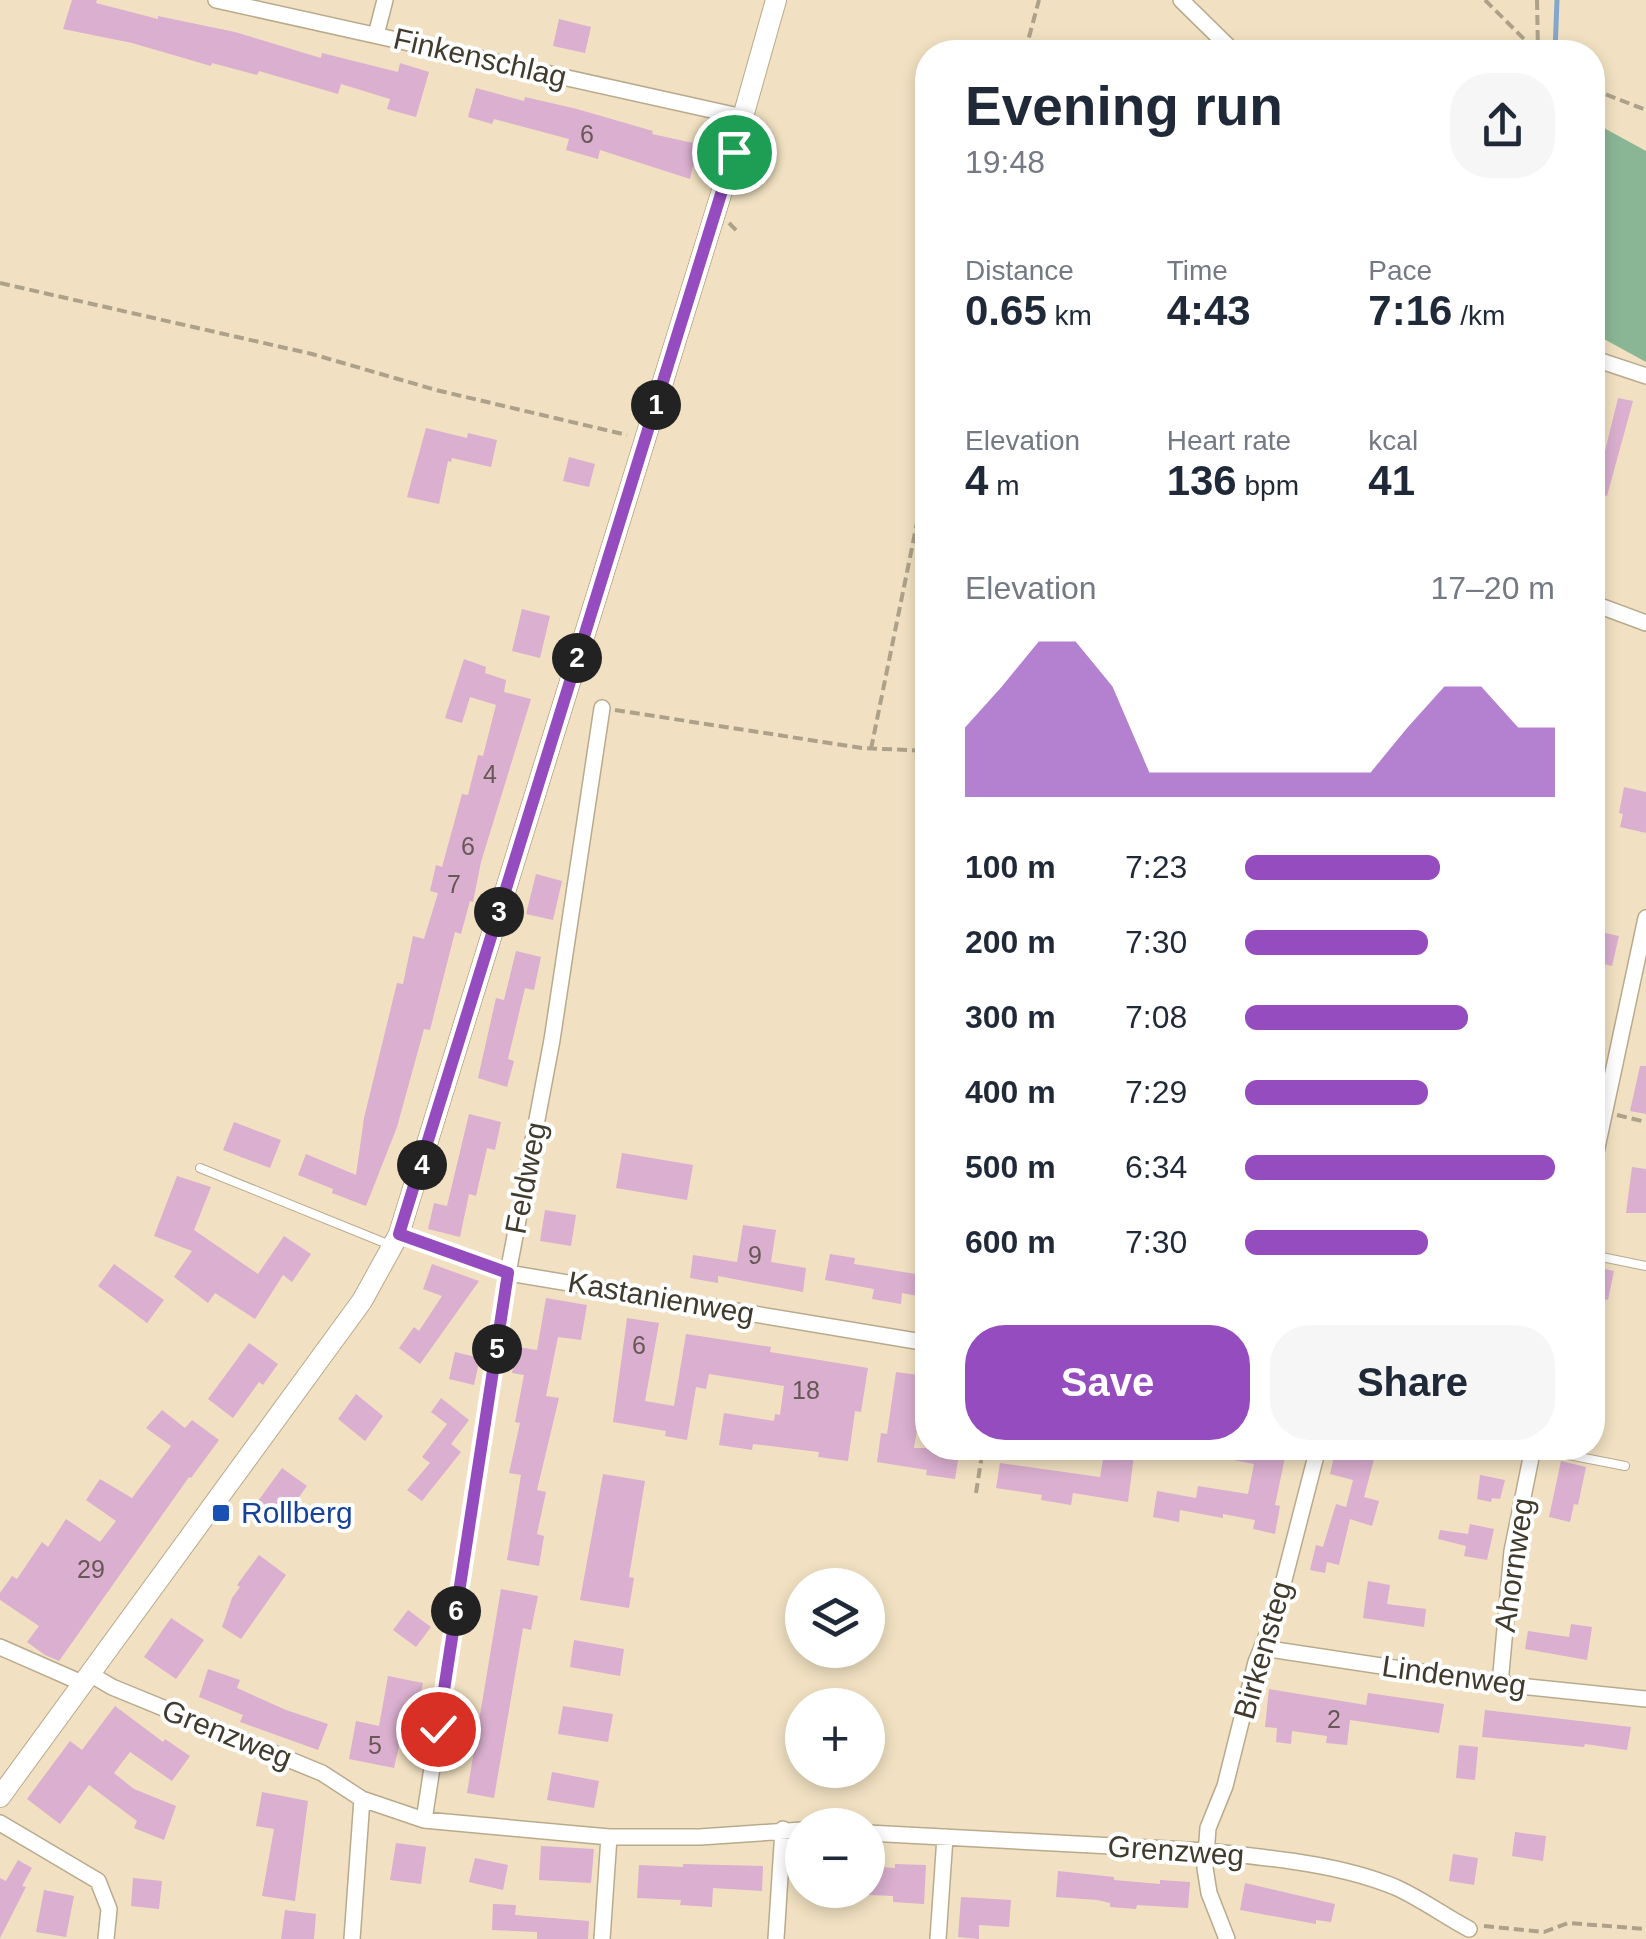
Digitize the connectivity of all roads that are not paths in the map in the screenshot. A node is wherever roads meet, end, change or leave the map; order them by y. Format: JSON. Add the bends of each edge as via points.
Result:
{"nodes":[{"id":1,"x":216,"y":0,"type":"edge"},
{"id":2,"x":385,"y":0,"type":"edge"},
{"id":3,"x":776,"y":0,"type":"edge"},
{"id":4,"x":1180,"y":0,"type":"edge"},
{"id":5,"x":376,"y":35,"type":"junction"},
{"id":6,"x":1222,"y":40,"type":"edge"},
{"id":7,"x":744,"y":117,"type":"junction"},
{"id":8,"x":1605,"y":362,"type":"edge"},
{"id":9,"x":1646,"y":376,"type":"edge"},
{"id":10,"x":1605,"y":608,"type":"edge"},
{"id":11,"x":1646,"y":623,"type":"edge"},
{"id":12,"x":602,"y":708,"type":"road end"},
{"id":13,"x":1646,"y":918,"type":"edge"},
{"id":14,"x":1605,"y":1110,"type":"edge"},
{"id":15,"x":200,"y":1168,"type":"dead end"},
{"id":16,"x":396,"y":1240,"type":"junction"},
{"id":17,"x":1605,"y":1258,"type":"edge"},
{"id":18,"x":1646,"y":1266,"type":"edge"},
{"id":19,"x":508,"y":1273,"type":"junction"},
{"id":20,"x":915,"y":1341,"type":"edge"},
{"id":21,"x":1315,"y":1460,"type":"edge"},
{"id":22,"x":1531,"y":1460,"type":"edge"},
{"id":23,"x":1594,"y":1460,"type":"edge"},
{"id":24,"x":1625,"y":1466,"type":"dead end"},
{"id":25,"x":0,"y":1648,"type":"edge"},
{"id":26,"x":1262,"y":1648,"type":"junction"},
{"id":27,"x":86,"y":1679,"type":"junction"},
{"id":28,"x":1500,"y":1684,"type":"junction"},
{"id":29,"x":1646,"y":1699,"type":"edge"},
{"id":30,"x":0,"y":1796,"type":"edge"},
{"id":31,"x":362,"y":1798,"type":"junction"},
{"id":32,"x":424,"y":1820,"type":"junction"},
{"id":33,"x":0,"y":1823,"type":"edge"},
{"id":34,"x":783,"y":1829,"type":"joint"},
{"id":35,"x":885,"y":1835,"type":"edge"},
{"id":36,"x":609,"y":1837,"type":"junction"},
{"id":37,"x":944,"y":1837,"type":"junction"},
{"id":38,"x":1206,"y":1850,"type":"junction"},
{"id":39,"x":1469,"y":1929,"type":"road end"},
{"id":40,"x":106,"y":1939,"type":"edge"},
{"id":41,"x":352,"y":1939,"type":"edge"},
{"id":42,"x":602,"y":1939,"type":"edge"},
{"id":43,"x":776,"y":1939,"type":"edge"},
{"id":44,"x":938,"y":1939,"type":"edge"},
{"id":45,"x":1228,"y":1939,"type":"edge"}],
"edges":[{"from":1,"to":5,"type":"street","name":"Finkenschlag"},
{"from":2,"to":5,"type":"street"},
{"from":3,"to":7,"type":"main road"},
{"from":4,"to":6,"type":"street"},
{"from":5,"to":7,"type":"street","name":"Finkenschlag"},
{"from":7,"to":16,"type":"main road"},
{"from":8,"to":9,"type":"street"},
{"from":10,"to":11,"type":"street"},
{"from":12,"to":19,"type":"street","name":"Feldweg","via":[[552,1040]]},
{"from":13,"to":14,"type":"street"},
{"from":15,"to":16,"type":"lane"},
{"from":16,"to":19,"type":"street","name":"Kastanienweg"},
{"from":16,"to":27,"type":"main road","via":[[362,1301]]},
{"from":17,"to":18,"type":"lane"},
{"from":19,"to":20,"type":"street","name":"Kastanienweg"},
{"from":19,"to":32,"type":"street","name":"Feldweg"},
{"from":21,"to":26,"type":"street","name":"Birkensteg"},
{"from":22,"to":28,"type":"street","name":"Ahornweg","via":[[1512,1551]]},
{"from":23,"to":24,"type":"lane"},
{"from":25,"to":27,"type":"street","name":"Grenzweg"},
{"from":26,"to":28,"type":"street","name":"Lindenweg"},
{"from":26,"to":38,"type":"street","name":"Birkensteg"},
{"from":27,"to":30,"type":"main road"},
{"from":27,"to":31,"type":"street","name":"Grenzweg","via":[[322,1773]]},
{"from":28,"to":29,"type":"street","name":"Lindenweg"},
{"from":31,"to":32,"type":"street"},
{"from":31,"to":41,"type":"street"},
{"from":32,"to":36,"type":"street"},
{"from":33,"to":40,"type":"street","via":[[98,1881],[109,1909]]},
{"from":34,"to":36,"type":"street"},
{"from":34,"to":43,"type":"street"},
{"from":35,"to":37,"type":"street","name":"Grenzweg"},
{"from":36,"to":42,"type":"street"},
{"from":37,"to":38,"type":"street","name":"Grenzweg"},
{"from":37,"to":44,"type":"street"},
{"from":38,"to":39,"type":"street","name":"Grenzweg","via":[[1361,1875]]},
{"from":38,"to":45,"type":"street","via":[[1209,1892]]}]}
